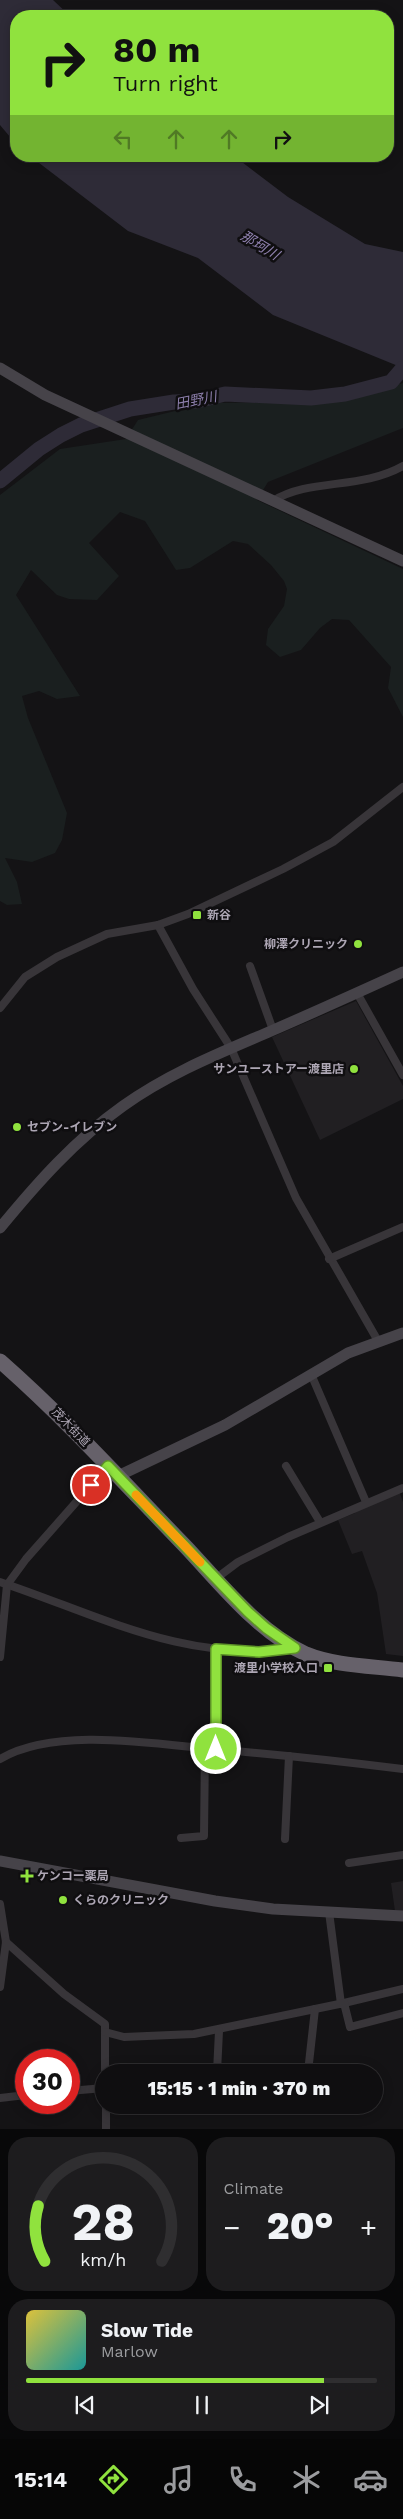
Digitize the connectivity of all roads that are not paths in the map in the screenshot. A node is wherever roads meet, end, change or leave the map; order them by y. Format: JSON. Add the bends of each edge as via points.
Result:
{"nodes":[{"id":1,"x":0,"y":368,"type":"edge"},
{"id":2,"x":403,"y":466,"type":"edge"},
{"id":3,"x":274,"y":501,"type":"junction"},
{"id":4,"x":403,"y":561,"type":"edge"},
{"id":5,"x":403,"y":787,"type":"edge"},
{"id":6,"x":158,"y":925,"type":"junction"},
{"id":7,"x":250,"y":966,"type":"dead end"},
{"id":8,"x":403,"y":972,"type":"edge"},
{"id":9,"x":357,"y":993,"type":"junction"},
{"id":10,"x":0,"y":1007,"type":"edge"},
{"id":11,"x":273,"y":1030,"type":"junction"},
{"id":12,"x":231,"y":1048,"type":"junction"},
{"id":13,"x":403,"y":1075,"type":"edge"},
{"id":14,"x":403,"y":1227,"type":"edge"},
{"id":15,"x":0,"y":1228,"type":"edge"},
{"id":16,"x":329,"y":1259,"type":"junction"},
{"id":17,"x":403,"y":1334,"type":"edge"},
{"id":18,"x":378,"y":1341,"type":"junction"},
{"id":19,"x":0,"y":1361,"type":"edge"},
{"id":20,"x":311,"y":1374,"type":"junction"},
{"id":21,"x":286,"y":1466,"type":"dead end"},
{"id":22,"x":113,"y":1471,"type":"junction"},
{"id":23,"x":403,"y":1488,"type":"edge"},
{"id":24,"x":366,"y":1502,"type":"junction"},
{"id":25,"x":320,"y":1522,"type":"junction"},
{"id":26,"x":213,"y":1581,"type":"junction"},
{"id":27,"x":4,"y":1584,"type":"edge"},
{"id":28,"x":295,"y":1648,"type":"junction"},
{"id":29,"x":216,"y":1649,"type":"junction"},
{"id":30,"x":0,"y":1657,"type":"edge"},
{"id":31,"x":403,"y":1670,"type":"edge"},
{"id":32,"x":205,"y":1748,"type":"junction"},
{"id":33,"x":216,"y":1749,"type":"junction"},
{"id":34,"x":289,"y":1756,"type":"junction"},
{"id":35,"x":0,"y":1759,"type":"edge"},
{"id":36,"x":403,"y":1769,"type":"edge"},
{"id":37,"x":181,"y":1838,"type":"dead end"},
{"id":38,"x":285,"y":1839,"type":"dead end"},
{"id":39,"x":403,"y":1855,"type":"edge"},
{"id":40,"x":0,"y":1861,"type":"edge"},
{"id":41,"x":349,"y":1863,"type":"dead end"},
{"id":42,"x":0,"y":1904,"type":"edge"},
{"id":43,"x":329,"y":1912,"type":"junction"},
{"id":44,"x":403,"y":1916,"type":"edge"},
{"id":45,"x":6,"y":1942,"type":"junction"},
{"id":46,"x":0,"y":1987,"type":"edge"},
{"id":47,"x":403,"y":1989,"type":"edge"},
{"id":48,"x":343,"y":2003,"type":"junction"},
{"id":49,"x":315,"y":2009,"type":"junction"},
{"id":50,"x":403,"y":2013,"type":"edge"},
{"id":51,"x":219,"y":2030,"type":"junction"},
{"id":52,"x":105,"y":2032,"type":"junction"},
{"id":53,"x":106,"y":2064,"type":"edge"},
{"id":54,"x":217,"y":2064,"type":"edge"},
{"id":55,"x":309,"y":2064,"type":"edge"},
{"id":56,"x":95,"y":2089,"type":"edge"},
{"id":57,"x":80,"y":2090,"type":"edge"},
{"id":58,"x":15,"y":2096,"type":"edge"},
{"id":59,"x":0,"y":2098,"type":"edge"},
{"id":60,"x":106,"y":2114,"type":"edge"},
{"id":61,"x":106,"y":2129,"type":"edge"}],
"edges":[{"from":1,"to":3,"type":"street","via":[[45,396]]},
{"from":2,"to":3,"type":"street","via":[[360,482],[288,492]]},
{"from":3,"to":4,"type":"street"},
{"from":5,"to":6,"type":"street","via":[[319,851],[188,914]]},
{"from":6,"to":10,"type":"street","via":[[107,934],[57,957],[25,977]]},
{"from":6,"to":12,"type":"street","via":[[193,989]]},
{"from":7,"to":11,"type":"street"},
{"from":8,"to":9,"type":"street"},
{"from":9,"to":11,"type":"street"},
{"from":9,"to":13,"type":"street"},
{"from":11,"to":12,"type":"street"},
{"from":12,"to":15,"type":"street","via":[[166,1079],[107,1118],[50,1170]]},
{"from":12,"to":16,"type":"street","via":[[296,1198]]},
{"from":14,"to":16,"type":"street"},
{"from":16,"to":18,"type":"street"},
{"from":17,"to":18,"type":"street"},
{"from":18,"to":20,"type":"street"},
{"from":19,"to":22,"type":"highway","name":"茂木街道","via":[[47,1403]]},
{"from":20,"to":22,"type":"street","via":[[225,1424]]},
{"from":20,"to":24,"type":"street"},
{"from":21,"to":25,"type":"street"},
{"from":22,"to":26,"type":"highway","name":"茂木街道"},
{"from":22,"to":27,"type":"street"},
{"from":23,"to":24,"type":"street"},
{"from":24,"to":25,"type":"street"},
{"from":25,"to":26,"type":"street","via":[[238,1562]]},
{"from":26,"to":28,"type":"highway","name":"茂木街道","via":[[266,1628]]},
{"from":27,"to":29,"type":"street","via":[[153,1638]]},
{"from":27,"to":30,"type":"street"},
{"from":28,"to":29,"type":"street","via":[[259,1652]]},
{"from":28,"to":31,"type":"highway","name":"茂木街道","via":[[333,1661]]},
{"from":29,"to":33,"type":"street"},
{"from":32,"to":33,"type":"street"},
{"from":32,"to":35,"type":"street","via":[[97,1740],[39,1745]]},
{"from":32,"to":37,"type":"street","via":[[204,1836]]},
{"from":33,"to":34,"type":"street"},
{"from":34,"to":36,"type":"street"},
{"from":34,"to":38,"type":"street"},
{"from":39,"to":41,"type":"street"},
{"from":40,"to":43,"type":"street","via":[[215,1901]]},
{"from":42,"to":45,"type":"street"},
{"from":43,"to":44,"type":"street"},
{"from":43,"to":48,"type":"street"},
{"from":45,"to":46,"type":"street"},
{"from":45,"to":52,"type":"street","via":[[64,1994],[105,2024]]},
{"from":47,"to":48,"type":"street"},
{"from":48,"to":49,"type":"street"},
{"from":48,"to":50,"type":"street","via":[[350,2027]]},
{"from":49,"to":51,"type":"street"},
{"from":49,"to":55,"type":"street"},
{"from":51,"to":52,"type":"street","via":[[167,2036],[124,2036]]},
{"from":51,"to":54,"type":"street"},
{"from":52,"to":53,"type":"street"},
{"from":56,"to":57,"type":"street"},
{"from":58,"to":59,"type":"street"},
{"from":60,"to":61,"type":"street"}]}
